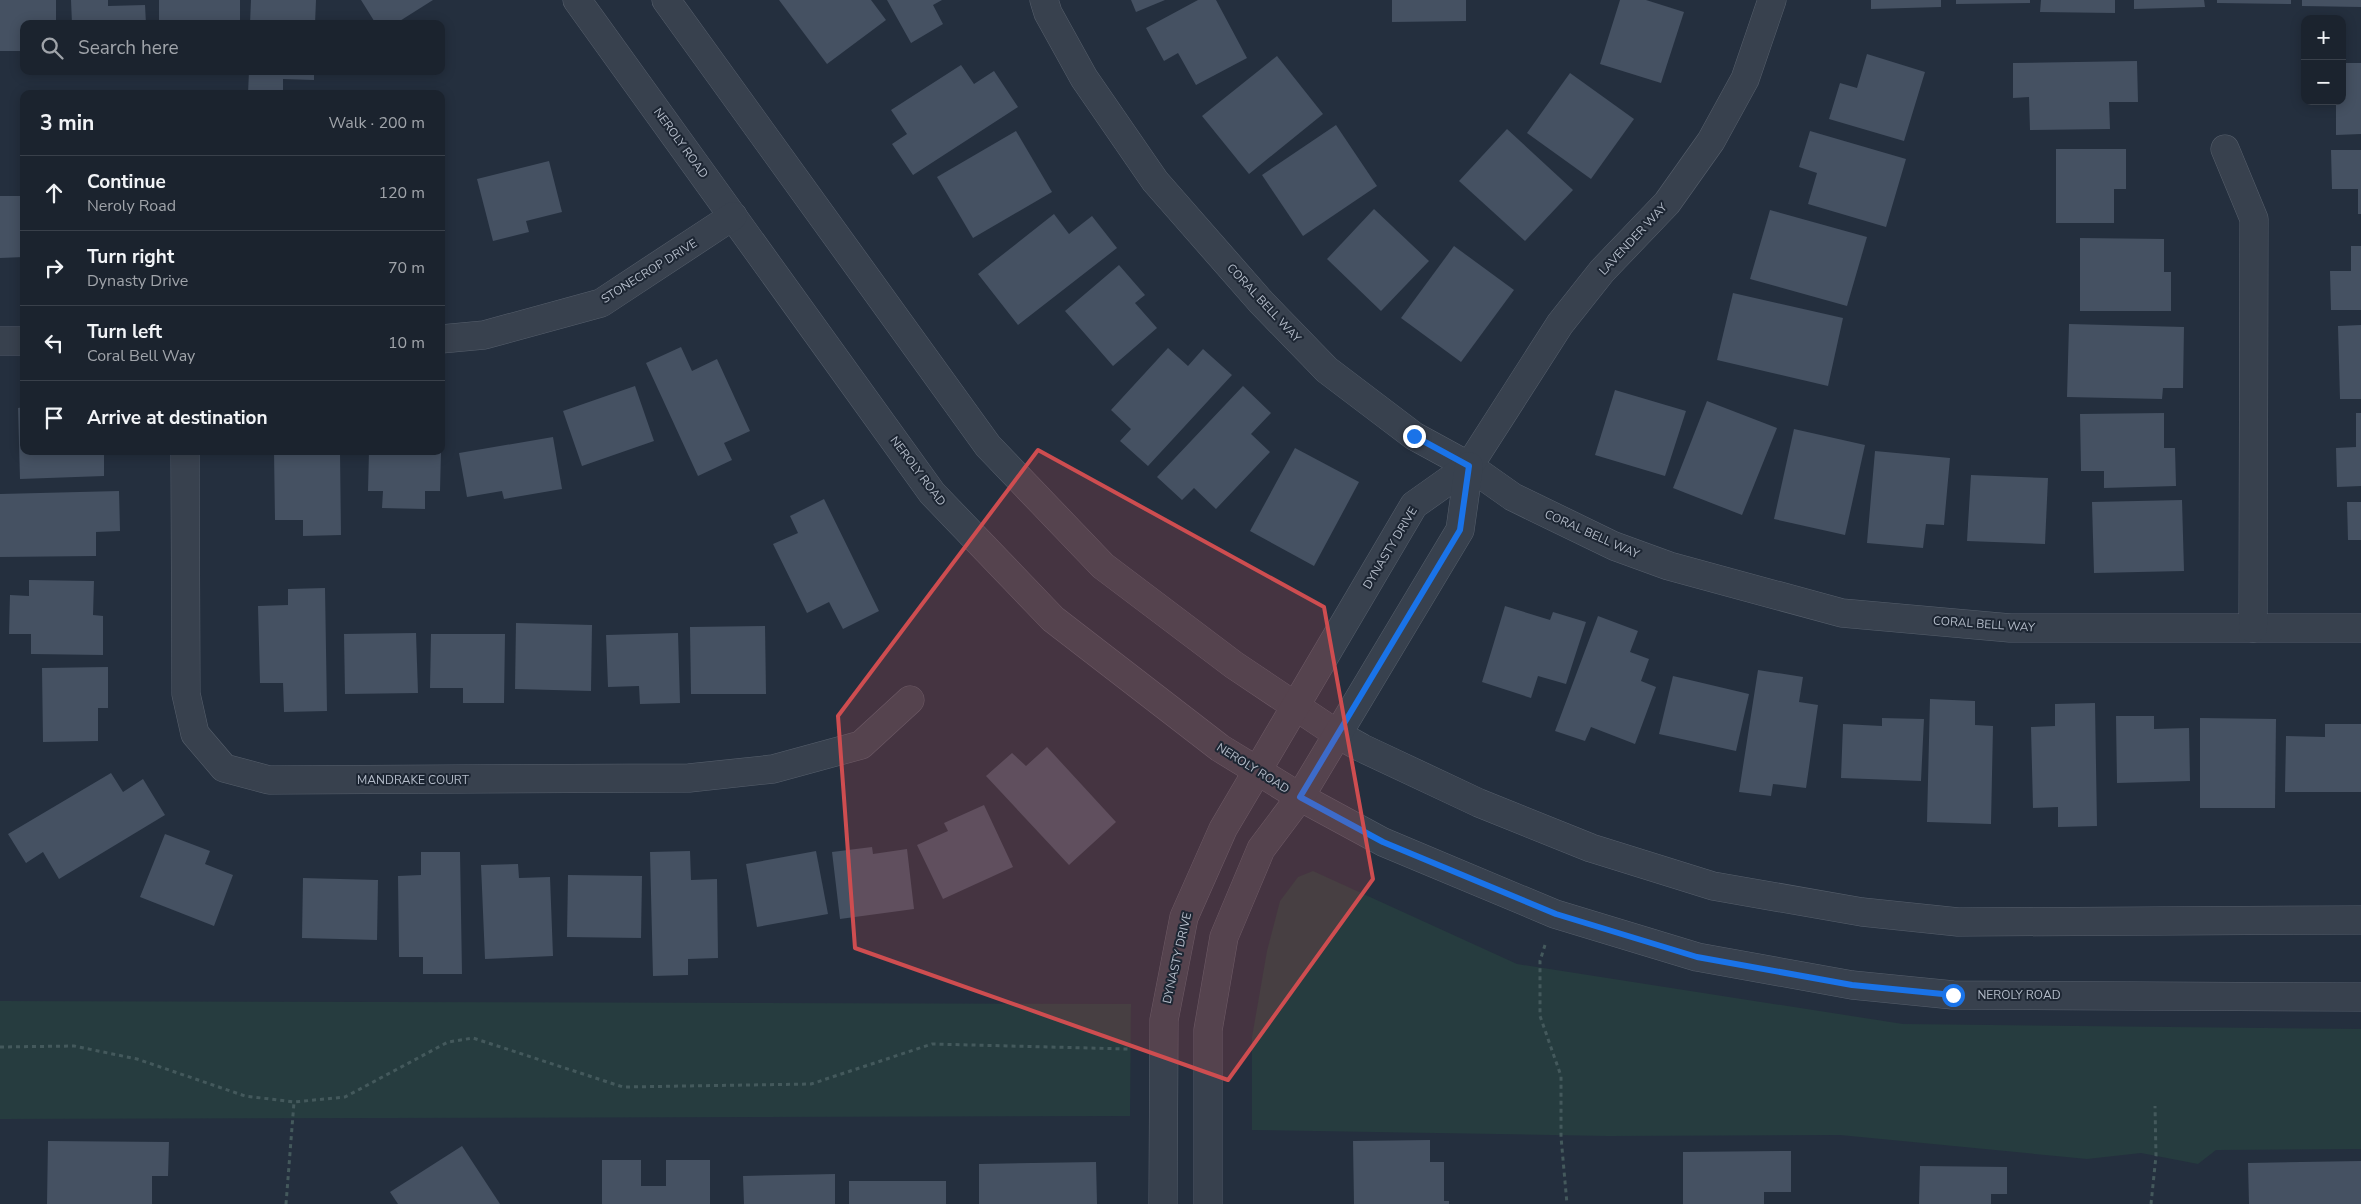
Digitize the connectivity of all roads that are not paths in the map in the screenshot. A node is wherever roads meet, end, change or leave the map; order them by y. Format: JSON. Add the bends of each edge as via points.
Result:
{"nodes":[{"id":1,"x":577,"y":0,"type":"edge"},
{"id":2,"x":666,"y":0,"type":"edge"},
{"id":3,"x":1044,"y":0,"type":"edge"},
{"id":4,"x":1772,"y":0,"type":"edge"},
{"id":5,"x":2225,"y":149,"type":"dead end"},
{"id":6,"x":733,"y":216,"type":"junction"},
{"id":7,"x":445,"y":339,"type":"edge"},
{"id":8,"x":0,"y":341,"type":"edge"},
{"id":9,"x":20,"y":341,"type":"edge"},
{"id":10,"x":185,"y":455,"type":"edge"},
{"id":11,"x":1469,"y":466,"type":"junction"},
{"id":12,"x":2253,"y":628,"type":"junction"},
{"id":13,"x":2361,"y":628,"type":"edge"},
{"id":14,"x":910,"y":700,"type":"dead end"},
{"id":15,"x":1297,"y":708,"type":"junction"},
{"id":16,"x":1337,"y":734,"type":"junction"},
{"id":17,"x":1258,"y":772,"type":"junction"},
{"id":18,"x":1300,"y":797,"type":"junction"},
{"id":19,"x":2361,"y":920,"type":"edge"},
{"id":20,"x":2361,"y":997,"type":"edge"},
{"id":21,"x":1162,"y":1204,"type":"edge"},
{"id":22,"x":1208,"y":1204,"type":"edge"}],
"edges":[{"from":1,"to":6,"type":"street","name":"NEROLY ROAD"},
{"from":2,"to":15,"type":"street","via":[[988,446],[1103,566],[1234,665]]},
{"from":3,"to":11,"type":"street","name":"CORAL BELL WAY","via":[[1084,78],[1155,181],[1261,302],[1327,370],[1414,436]]},
{"from":4,"to":11,"type":"street","name":"LAVENDER WAY","via":[[1745,79],[1711,141],[1667,202],[1602,271],[1560,324]]},
{"from":5,"to":12,"type":"street","via":[[2254,219]]},
{"from":6,"to":7,"type":"street","name":"STONECROP DRIVE","via":[[601,302],[484,335]]},
{"from":6,"to":17,"type":"street","name":"NEROLY ROAD","via":[[932,493],[1053,619],[1220,748]]},
{"from":8,"to":9,"type":"street"},
{"from":10,"to":14,"type":"street","name":"MANDRAKE COURT","via":[[186,694],[195,734],[224,768],[269,780],[689,778],[773,769],[861,745]]},
{"from":11,"to":12,"type":"street","name":"CORAL BELL WAY","via":[[1513,497],[1614,546],[1669,566],[1842,612],[2010,628]]},
{"from":11,"to":15,"type":"street","name":"DYNASTY DRIVE","via":[[1414,505]]},
{"from":11,"to":16,"type":"street","via":[[1460,530]]},
{"from":12,"to":13,"type":"street","name":"CORAL BELL WAY"},
{"from":15,"to":16,"type":"street"},
{"from":15,"to":17,"type":"street","name":"DYNASTY DRIVE"},
{"from":16,"to":18,"type":"street"},
{"from":16,"to":19,"type":"street","via":[[1479,802],[1591,848],[1713,886],[1862,912],[1958,922]]},
{"from":17,"to":18,"type":"street","name":"NEROLY ROAD"},
{"from":17,"to":21,"type":"street","name":"DYNASTY DRIVE","via":[[1224,829],[1184,918],[1164,1020]]},
{"from":18,"to":20,"type":"street","name":"NEROLY ROAD","via":[[1383,842],[1556,914],[1697,957],[1852,985],[1953,995]]},
{"from":18,"to":22,"type":"street","via":[[1261,849],[1224,937],[1208,1030]]}]}
